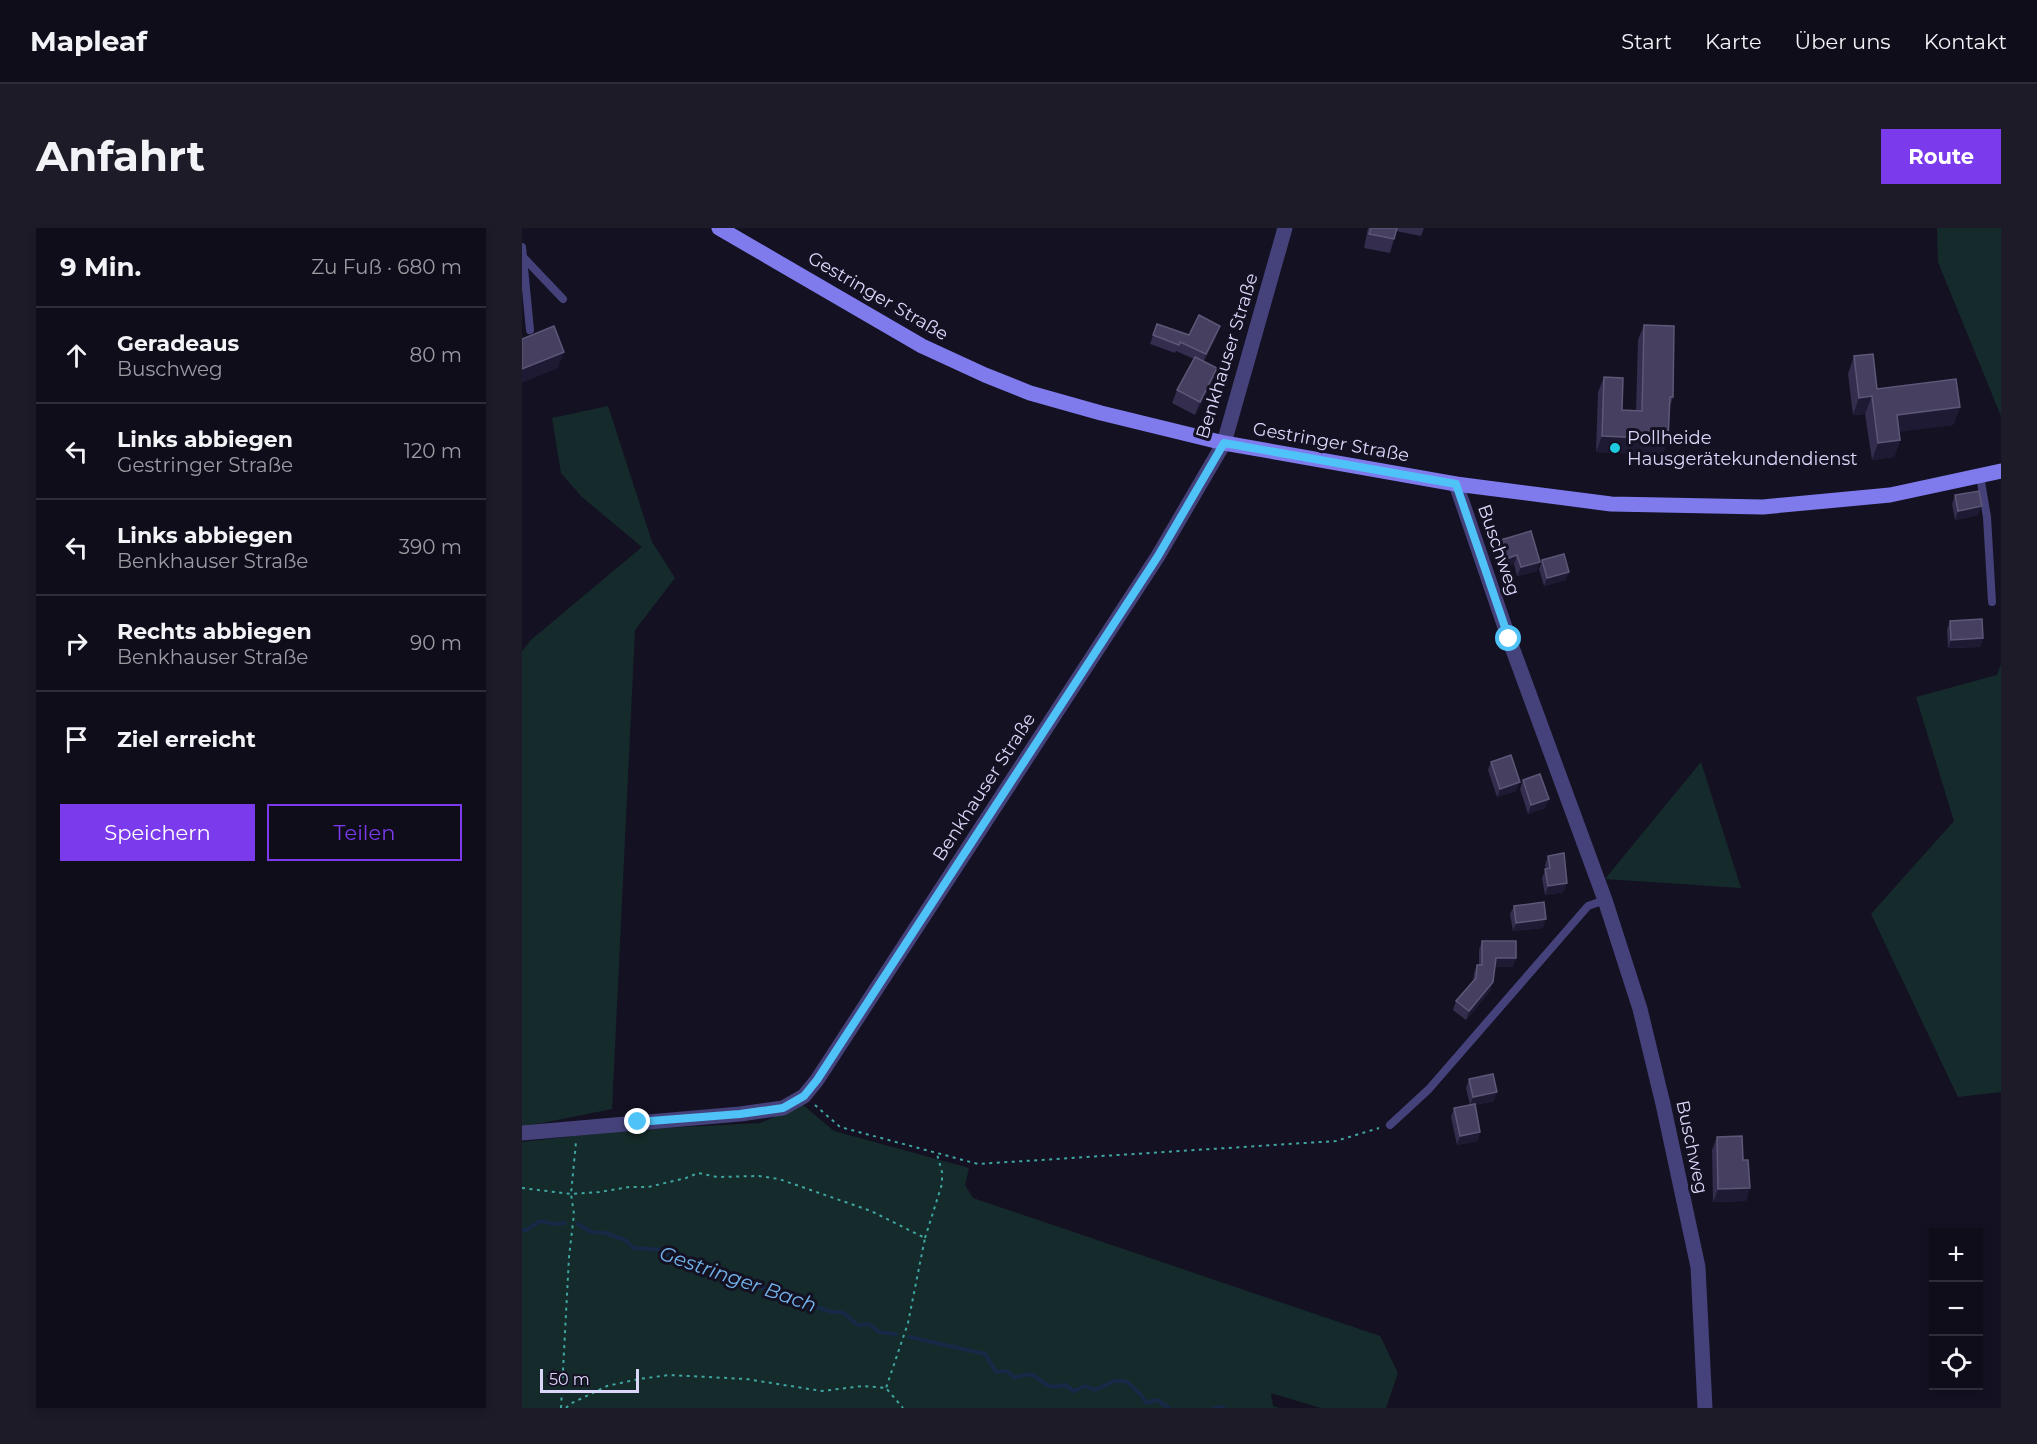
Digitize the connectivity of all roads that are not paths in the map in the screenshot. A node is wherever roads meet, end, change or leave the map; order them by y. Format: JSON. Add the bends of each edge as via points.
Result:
{"nodes":[{"id":1,"x":719,"y":228,"type":"edge"},
{"id":2,"x":1285,"y":228,"type":"edge"},
{"id":3,"x":522,"y":247,"type":"edge"},
{"id":4,"x":524,"y":257,"type":"junction"},
{"id":5,"x":563,"y":299,"type":"dead end"},
{"id":6,"x":530,"y":330,"type":"dead end"},
{"id":7,"x":1224,"y":443,"type":"junction"},
{"id":8,"x":2001,"y":471,"type":"edge"},
{"id":9,"x":1980,"y":476,"type":"junction"},
{"id":10,"x":1456,"y":484,"type":"junction"},
{"id":11,"x":1992,"y":602,"type":"dead end"},
{"id":12,"x":1605,"y":900,"type":"junction"},
{"id":13,"x":1390,"y":1125,"type":"road end"},
{"id":14,"x":522,"y":1133,"type":"edge"},
{"id":15,"x":1705,"y":1408,"type":"edge"}],
"edges":[{"from":1,"to":7,"type":"main road","name":"Gestringer Straße","via":[[922,346],[985,375],[1090,411]]},
{"from":2,"to":7,"type":"street","name":"Benkhauser Straße"},
{"from":3,"to":4,"type":"lane"},
{"from":4,"to":5,"type":"lane"},
{"from":4,"to":6,"type":"lane"},
{"from":7,"to":10,"type":"main road","name":"Gestringer Straße"},
{"from":7,"to":14,"type":"street","name":"Benkhauser Straße","via":[[1158,556],[804,1096],[783,1108],[740,1114]]},
{"from":8,"to":9,"type":"main road","name":"Gestringer Straße"},
{"from":9,"to":10,"type":"main road","name":"Gestringer Straße","via":[[1890,495],[1762,507],[1611,504]]},
{"from":9,"to":11,"type":"lane","via":[[1987,517]]},
{"from":10,"to":12,"type":"street","name":"Buschweg"},
{"from":12,"to":13,"type":"lane","via":[[1588,906],[1429,1089]]},
{"from":12,"to":15,"type":"street","name":"Buschweg","via":[[1640,1009],[1698,1267]]}]}
